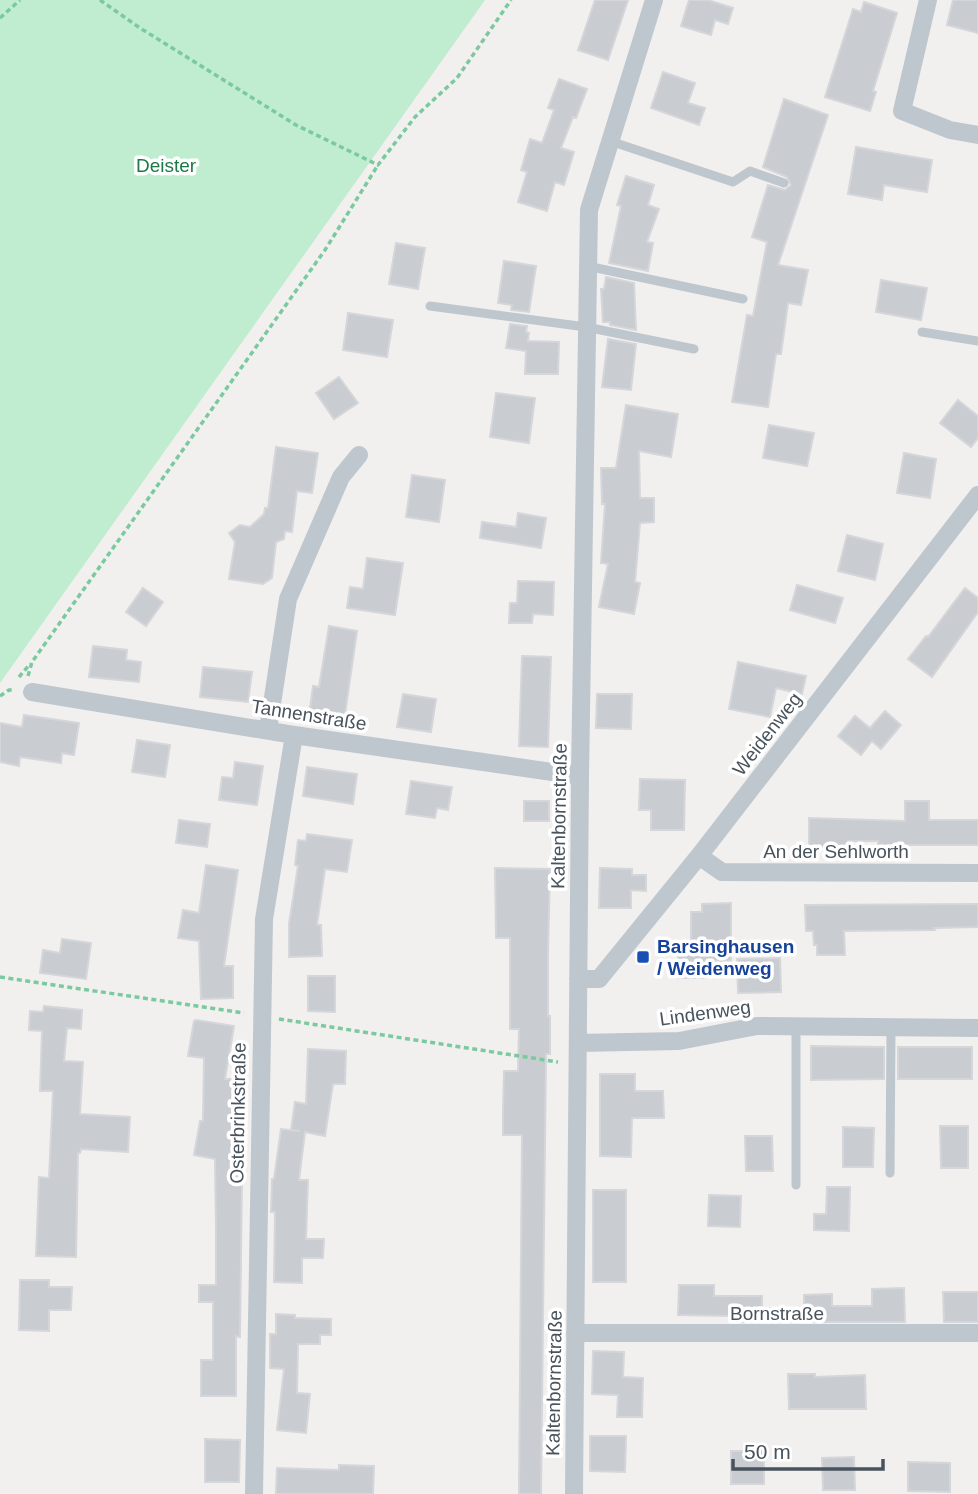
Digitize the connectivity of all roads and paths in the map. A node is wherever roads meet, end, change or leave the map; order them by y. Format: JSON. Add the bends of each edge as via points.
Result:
{"nodes":[{"id":1,"x":20,"y":0,"type":"edge"},
{"id":2,"x":100,"y":0,"type":"edge"},
{"id":3,"x":511,"y":0,"type":"edge"},
{"id":4,"x":654,"y":0,"type":"edge"},
{"id":5,"x":928,"y":0,"type":"edge"},
{"id":6,"x":0,"y":18,"type":"edge"},
{"id":7,"x":978,"y":135,"type":"edge"},
{"id":8,"x":610,"y":141,"type":"junction"},
{"id":9,"x":378,"y":165,"type":"junction"},
{"id":10,"x":784,"y":183,"type":"dead end"},
{"id":11,"x":587,"y":266,"type":"junction"},
{"id":12,"x":743,"y":299,"type":"dead end"},
{"id":13,"x":430,"y":306,"type":"dead end"},
{"id":14,"x":586,"y":327,"type":"junction"},
{"id":15,"x":922,"y":332,"type":"dead end"},
{"id":16,"x":978,"y":341,"type":"edge"},
{"id":17,"x":694,"y":349,"type":"dead end"},
{"id":18,"x":359,"y":455,"type":"dead end"},
{"id":19,"x":978,"y":495,"type":"edge"},
{"id":20,"x":32,"y":692,"type":"joint"},
{"id":21,"x":268,"y":730,"type":"junction"},
{"id":22,"x":294,"y":735,"type":"junction"},
{"id":23,"x":580,"y":776,"type":"junction"},
{"id":24,"x":699,"y":856,"type":"junction"},
{"id":25,"x":978,"y":873,"type":"edge"},
{"id":26,"x":0,"y":978,"type":"edge"},
{"id":27,"x":578,"y":979,"type":"junction"},
{"id":28,"x":261,"y":1016,"type":"junction"},
{"id":29,"x":796,"y":1025,"type":"junction"},
{"id":30,"x":891,"y":1027,"type":"junction"},
{"id":31,"x":978,"y":1028,"type":"edge"},
{"id":32,"x":578,"y":1043,"type":"junction"},
{"id":33,"x":579,"y":1065,"type":"junction"},
{"id":34,"x":890,"y":1173,"type":"dead end"},
{"id":35,"x":796,"y":1185,"type":"dead end"},
{"id":36,"x":575,"y":1333,"type":"junction"},
{"id":37,"x":978,"y":1333,"type":"edge"},
{"id":38,"x":254,"y":1494,"type":"edge"},
{"id":39,"x":573,"y":1494,"type":"edge"}],
"edges":[{"from":1,"to":6,"type":"path"},
{"from":2,"to":9,"type":"path","via":[[296,125]]},
{"from":3,"to":9,"type":"path","via":[[457,78],[415,117]]},
{"from":4,"to":8,"type":"street","name":"Kaltenbornstraße"},
{"from":5,"to":7,"type":"street","via":[[902,111],[950,130]]},
{"from":8,"to":10,"type":"lane","via":[[733,182],[750,171]]},
{"from":8,"to":11,"type":"street","name":"Kaltenbornstraße","via":[[589,210]]},
{"from":9,"to":20,"type":"path","via":[[325,250],[32,662],[27,678]]},
{"from":11,"to":12,"type":"lane"},
{"from":11,"to":14,"type":"street","name":"Kaltenbornstraße"},
{"from":13,"to":14,"type":"lane"},
{"from":14,"to":17,"type":"lane"},
{"from":14,"to":23,"type":"street","name":"Kaltenbornstraße"},
{"from":15,"to":16,"type":"lane"},
{"from":18,"to":21,"type":"street","via":[[341,477],[288,599]]},
{"from":19,"to":24,"type":"street","name":"Weidenweg"},
{"from":20,"to":21,"type":"street","name":"Tannenstraße"},
{"from":21,"to":22,"type":"street","name":"Tannenstraße"},
{"from":22,"to":23,"type":"street","name":"Tannenstraße"},
{"from":22,"to":28,"type":"street","name":"Osterbrinkstraße","via":[[264,919]]},
{"from":23,"to":27,"type":"street","name":"Kaltenbornstraße"},
{"from":24,"to":25,"type":"street","name":"An der Sehlworth","via":[[722,872]]},
{"from":24,"to":27,"type":"street","name":"Weidenweg","via":[[599,979]]},
{"from":26,"to":28,"type":"path"},
{"from":27,"to":32,"type":"street","name":"Kaltenbornstraße"},
{"from":28,"to":33,"type":"path"},
{"from":28,"to":38,"type":"street","name":"Osterbrinkstraße"},
{"from":29,"to":30,"type":"street","name":"Lindenweg"},
{"from":29,"to":32,"type":"street","name":"Lindenweg","via":[[757,1026],[679,1041]]},
{"from":29,"to":35,"type":"lane"},
{"from":30,"to":31,"type":"street","name":"Lindenweg"},
{"from":30,"to":34,"type":"lane"},
{"from":32,"to":33,"type":"street","name":"Kaltenbornstraße"},
{"from":33,"to":36,"type":"street","name":"Kaltenbornstraße"},
{"from":36,"to":37,"type":"street","name":"Bornstraße"},
{"from":36,"to":39,"type":"street","name":"Kaltenbornstraße"}]}
